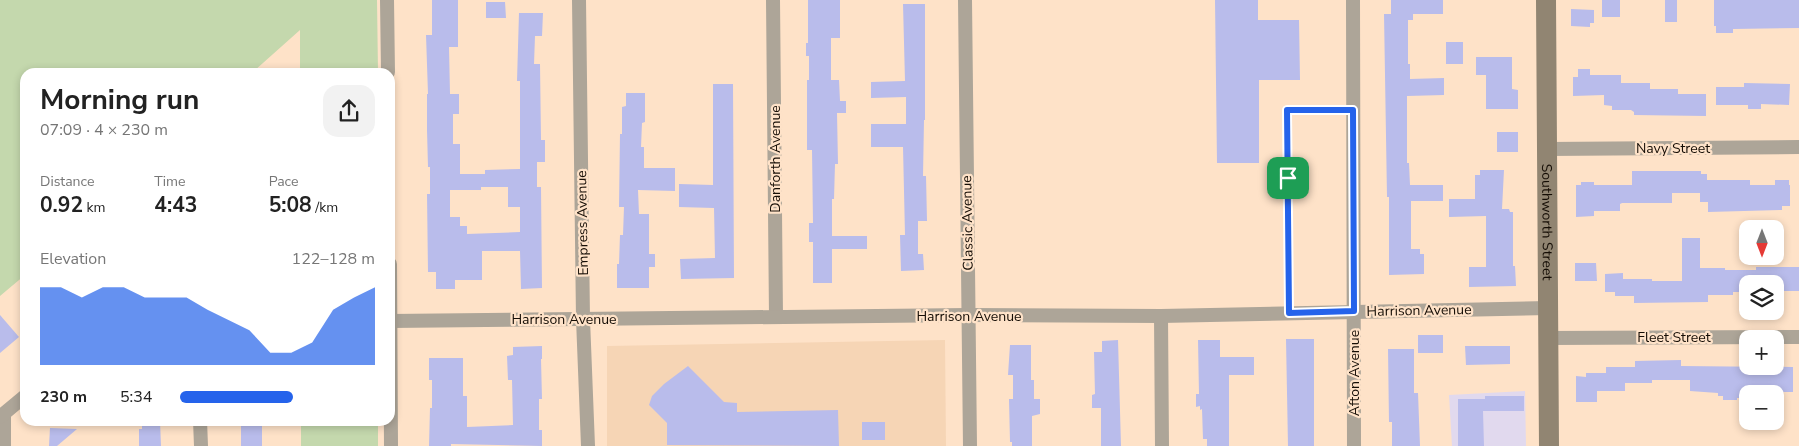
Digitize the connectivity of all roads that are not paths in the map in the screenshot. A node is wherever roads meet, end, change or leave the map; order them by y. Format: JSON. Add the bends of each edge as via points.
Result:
{"nodes":[{"id":1,"x":387,"y":0,"type":"edge"},
{"id":2,"x":579,"y":0,"type":"edge"},
{"id":3,"x":773,"y":0,"type":"edge"},
{"id":4,"x":965,"y":0,"type":"edge"},
{"id":5,"x":1353,"y":0,"type":"edge"},
{"id":6,"x":1546,"y":0,"type":"edge"},
{"id":7,"x":388,"y":68,"type":"edge"},
{"id":8,"x":1353,"y":110,"type":"junction"},
{"id":9,"x":1799,"y":147,"type":"edge"},
{"id":10,"x":1547,"y":149,"type":"junction"},
{"id":11,"x":1548,"y":308,"type":"junction"},
{"id":12,"x":1354,"y":311,"type":"junction"},
{"id":13,"x":1289,"y":313,"type":"junction"},
{"id":14,"x":968,"y":315,"type":"junction"},
{"id":15,"x":1161,"y":316,"type":"junction"},
{"id":16,"x":776,"y":317,"type":"junction"},
{"id":17,"x":395,"y":320,"type":"edge"},
{"id":18,"x":583,"y":320,"type":"junction"},
{"id":19,"x":1799,"y":337,"type":"edge"},
{"id":20,"x":1548,"y":338,"type":"junction"},
{"id":21,"x":20,"y":400,"type":"edge"},
{"id":22,"x":2,"y":415,"type":"edge"},
{"id":23,"x":200,"y":426,"type":"edge"},
{"id":24,"x":391,"y":426,"type":"edge"},
{"id":25,"x":4,"y":446,"type":"edge"},
{"id":26,"x":201,"y":446,"type":"edge"},
{"id":27,"x":391,"y":446,"type":"edge"},
{"id":28,"x":588,"y":446,"type":"edge"},
{"id":29,"x":970,"y":446,"type":"edge"},
{"id":30,"x":1162,"y":446,"type":"edge"},
{"id":31,"x":1354,"y":446,"type":"edge"},
{"id":32,"x":1549,"y":446,"type":"edge"}],
"edges":[{"from":1,"to":7,"type":"street"},
{"from":2,"to":18,"type":"street","name":"Empress Avenue"},
{"from":3,"to":16,"type":"street","name":"Danforth Avenue"},
{"from":4,"to":14,"type":"street","name":"Classic Avenue"},
{"from":5,"to":8,"type":"street","name":"Afton Avenue"},
{"from":6,"to":10,"type":"main road","name":"Southworth Street"},
{"from":8,"to":12,"type":"street","name":"Afton Avenue"},
{"from":8,"to":13,"type":"lane","via":[[1287,110]]},
{"from":9,"to":10,"type":"street","name":"Navy Street"},
{"from":10,"to":11,"type":"main road","name":"Southworth Street"},
{"from":11,"to":12,"type":"street","name":"Harrison Avenue"},
{"from":11,"to":20,"type":"main road","name":"Southworth Street"},
{"from":12,"to":13,"type":"street","name":"Harrison Avenue"},
{"from":12,"to":31,"type":"street","name":"Afton Avenue"},
{"from":13,"to":15,"type":"street","name":"Harrison Avenue"},
{"from":14,"to":15,"type":"street","name":"Harrison Avenue"},
{"from":14,"to":16,"type":"street","name":"Harrison Avenue"},
{"from":14,"to":29,"type":"street","name":"Classic Avenue"},
{"from":15,"to":30,"type":"street"},
{"from":16,"to":18,"type":"street","name":"Harrison Avenue"},
{"from":17,"to":18,"type":"street","name":"Harrison Avenue"},
{"from":18,"to":28,"type":"street","name":"Empress Avenue"},
{"from":19,"to":20,"type":"street","name":"Fleet Street"},
{"from":20,"to":32,"type":"main road","name":"Southworth Street"},
{"from":21,"to":22,"type":"street"},
{"from":22,"to":25,"type":"street"},
{"from":23,"to":26,"type":"street"},
{"from":24,"to":27,"type":"street"}]}
